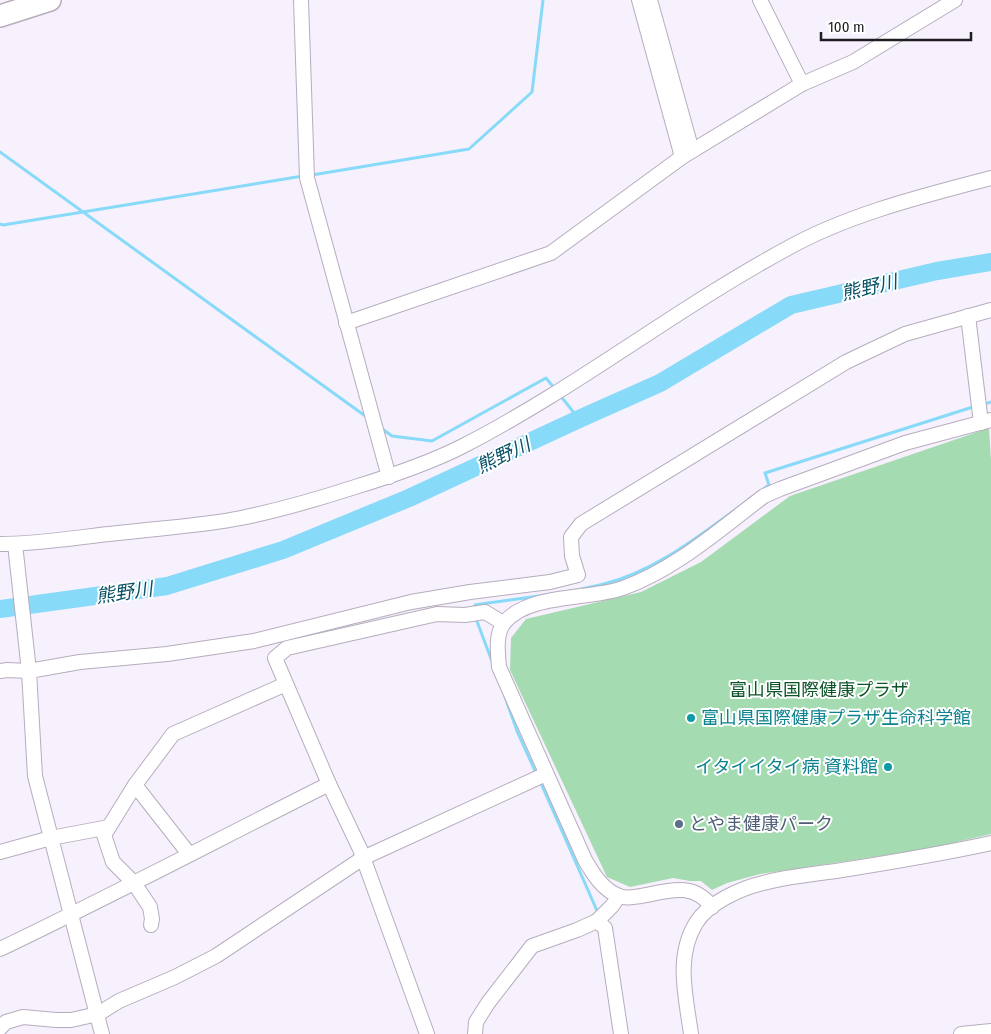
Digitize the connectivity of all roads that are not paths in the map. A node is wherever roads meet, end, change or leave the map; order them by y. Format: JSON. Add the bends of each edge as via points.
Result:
{"nodes":[{"id":1,"x":50,"y":0,"type":"edge"},
{"id":2,"x":301,"y":0,"type":"edge"},
{"id":3,"x":639,"y":0,"type":"edge"},
{"id":4,"x":650,"y":0,"type":"edge"},
{"id":5,"x":760,"y":0,"type":"edge"},
{"id":6,"x":956,"y":0,"type":"edge"},
{"id":7,"x":2,"y":10,"type":"edge"},
{"id":8,"x":802,"y":84,"type":"junction"},
{"id":9,"x":687,"y":154,"type":"junction"},
{"id":10,"x":991,"y":178,"type":"edge"},
{"id":11,"x":991,"y":310,"type":"edge"},
{"id":12,"x":968,"y":316,"type":"junction"},
{"id":13,"x":346,"y":323,"type":"junction"},
{"id":14,"x":986,"y":422,"type":"edge"},
{"id":15,"x":389,"y":477,"type":"junction"},
{"id":16,"x":0,"y":544,"type":"edge"},
{"id":17,"x":16,"y":551,"type":"junction"},
{"id":18,"x":503,"y":624,"type":"junction"},
{"id":19,"x":28,"y":664,"type":"junction"},
{"id":20,"x":0,"y":671,"type":"edge"},
{"id":21,"x":286,"y":684,"type":"junction"},
{"id":22,"x":546,"y":774,"type":"junction"},
{"id":23,"x":329,"y":784,"type":"junction"},
{"id":24,"x":135,"y":785,"type":"junction"},
{"id":25,"x":109,"y":828,"type":"junction"},
{"id":26,"x":51,"y":838,"type":"junction"},
{"id":27,"x":991,"y":843,"type":"edge"},
{"id":28,"x":0,"y":852,"type":"edge"},
{"id":29,"x":189,"y":854,"type":"junction"},
{"id":30,"x":363,"y":858,"type":"junction"},
{"id":31,"x":134,"y":883,"type":"junction"},
{"id":32,"x":619,"y":896,"type":"junction"},
{"id":33,"x":712,"y":907,"type":"junction"},
{"id":34,"x":72,"y":915,"type":"junction"},
{"id":35,"x":597,"y":921,"type":"junction"},
{"id":36,"x":151,"y":925,"type":"dead end"},
{"id":37,"x":0,"y":949,"type":"edge"},
{"id":38,"x":98,"y":1014,"type":"junction"},
{"id":39,"x":0,"y":1028,"type":"edge"},
{"id":40,"x":991,"y":1031,"type":"edge"},
{"id":41,"x":102,"y":1034,"type":"edge"},
{"id":42,"x":427,"y":1034,"type":"edge"},
{"id":43,"x":475,"y":1034,"type":"edge"},
{"id":44,"x":621,"y":1034,"type":"edge"},
{"id":45,"x":691,"y":1034,"type":"edge"},
{"id":46,"x":961,"y":1034,"type":"edge"}],
"edges":[{"from":1,"to":7,"type":"highway"},
{"from":2,"to":13,"type":"street","via":[[306,178]]},
{"from":3,"to":9,"type":"street"},
{"from":4,"to":9,"type":"street"},
{"from":5,"to":8,"type":"street"},
{"from":6,"to":8,"type":"street","via":[[853,62]]},
{"from":8,"to":9,"type":"street"},
{"from":9,"to":13,"type":"street","via":[[551,252]]},
{"from":10,"to":15,"type":"street","via":[[887,207],[789,247],[674,315],[612,358],[505,424],[459,448]]},
{"from":11,"to":12,"type":"street"},
{"from":12,"to":14,"type":"street"},
{"from":12,"to":19,"type":"street","via":[[905,334],[846,362],[582,524],[571,537],[578,576],[411,602],[254,641],[168,654]]},
{"from":13,"to":15,"type":"street"},
{"from":14,"to":18,"type":"street","via":[[905,444],[780,489],[764,496],[667,567],[622,588],[533,604]]},
{"from":15,"to":17,"type":"street","via":[[239,518]]},
{"from":16,"to":17,"type":"street"},
{"from":17,"to":19,"type":"street"},
{"from":18,"to":21,"type":"street","via":[[485,612],[437,614],[287,648],[275,658]]},
{"from":18,"to":22,"type":"street","via":[[497,643],[500,667]]},
{"from":19,"to":20,"type":"street"},
{"from":19,"to":26,"type":"street","via":[[35,776]]},
{"from":21,"to":23,"type":"street"},
{"from":21,"to":24,"type":"street","via":[[173,734]]},
{"from":22,"to":30,"type":"street"},
{"from":22,"to":32,"type":"street","via":[[589,866],[603,886]]},
{"from":23,"to":29,"type":"street"},
{"from":23,"to":30,"type":"street"},
{"from":24,"to":25,"type":"street"},
{"from":24,"to":29,"type":"street"},
{"from":25,"to":26,"type":"street"},
{"from":25,"to":31,"type":"street","via":[[104,835],[113,862]]},
{"from":26,"to":28,"type":"street"},
{"from":26,"to":34,"type":"street"},
{"from":27,"to":33,"type":"street","via":[[763,883],[732,894]]},
{"from":29,"to":31,"type":"street"},
{"from":30,"to":38,"type":"street","via":[[216,956],[119,1000]]},
{"from":30,"to":42,"type":"street"},
{"from":31,"to":34,"type":"street"},
{"from":31,"to":36,"type":"street","via":[[150,906]]},
{"from":32,"to":33,"type":"street","via":[[628,898],[686,889],[701,894]]},
{"from":32,"to":35,"type":"street"},
{"from":33,"to":45,"type":"street","via":[[697,922],[687,943],[683,973]]},
{"from":34,"to":37,"type":"street"},
{"from":34,"to":38,"type":"street"},
{"from":35,"to":43,"type":"street","via":[[532,946],[488,1003],[476,1022]]},
{"from":35,"to":44,"type":"street","via":[[605,928]]},
{"from":38,"to":39,"type":"street","via":[[71,1020],[23,1017],[6,1022]]},
{"from":38,"to":41,"type":"street"},
{"from":40,"to":46,"type":"street"}]}
